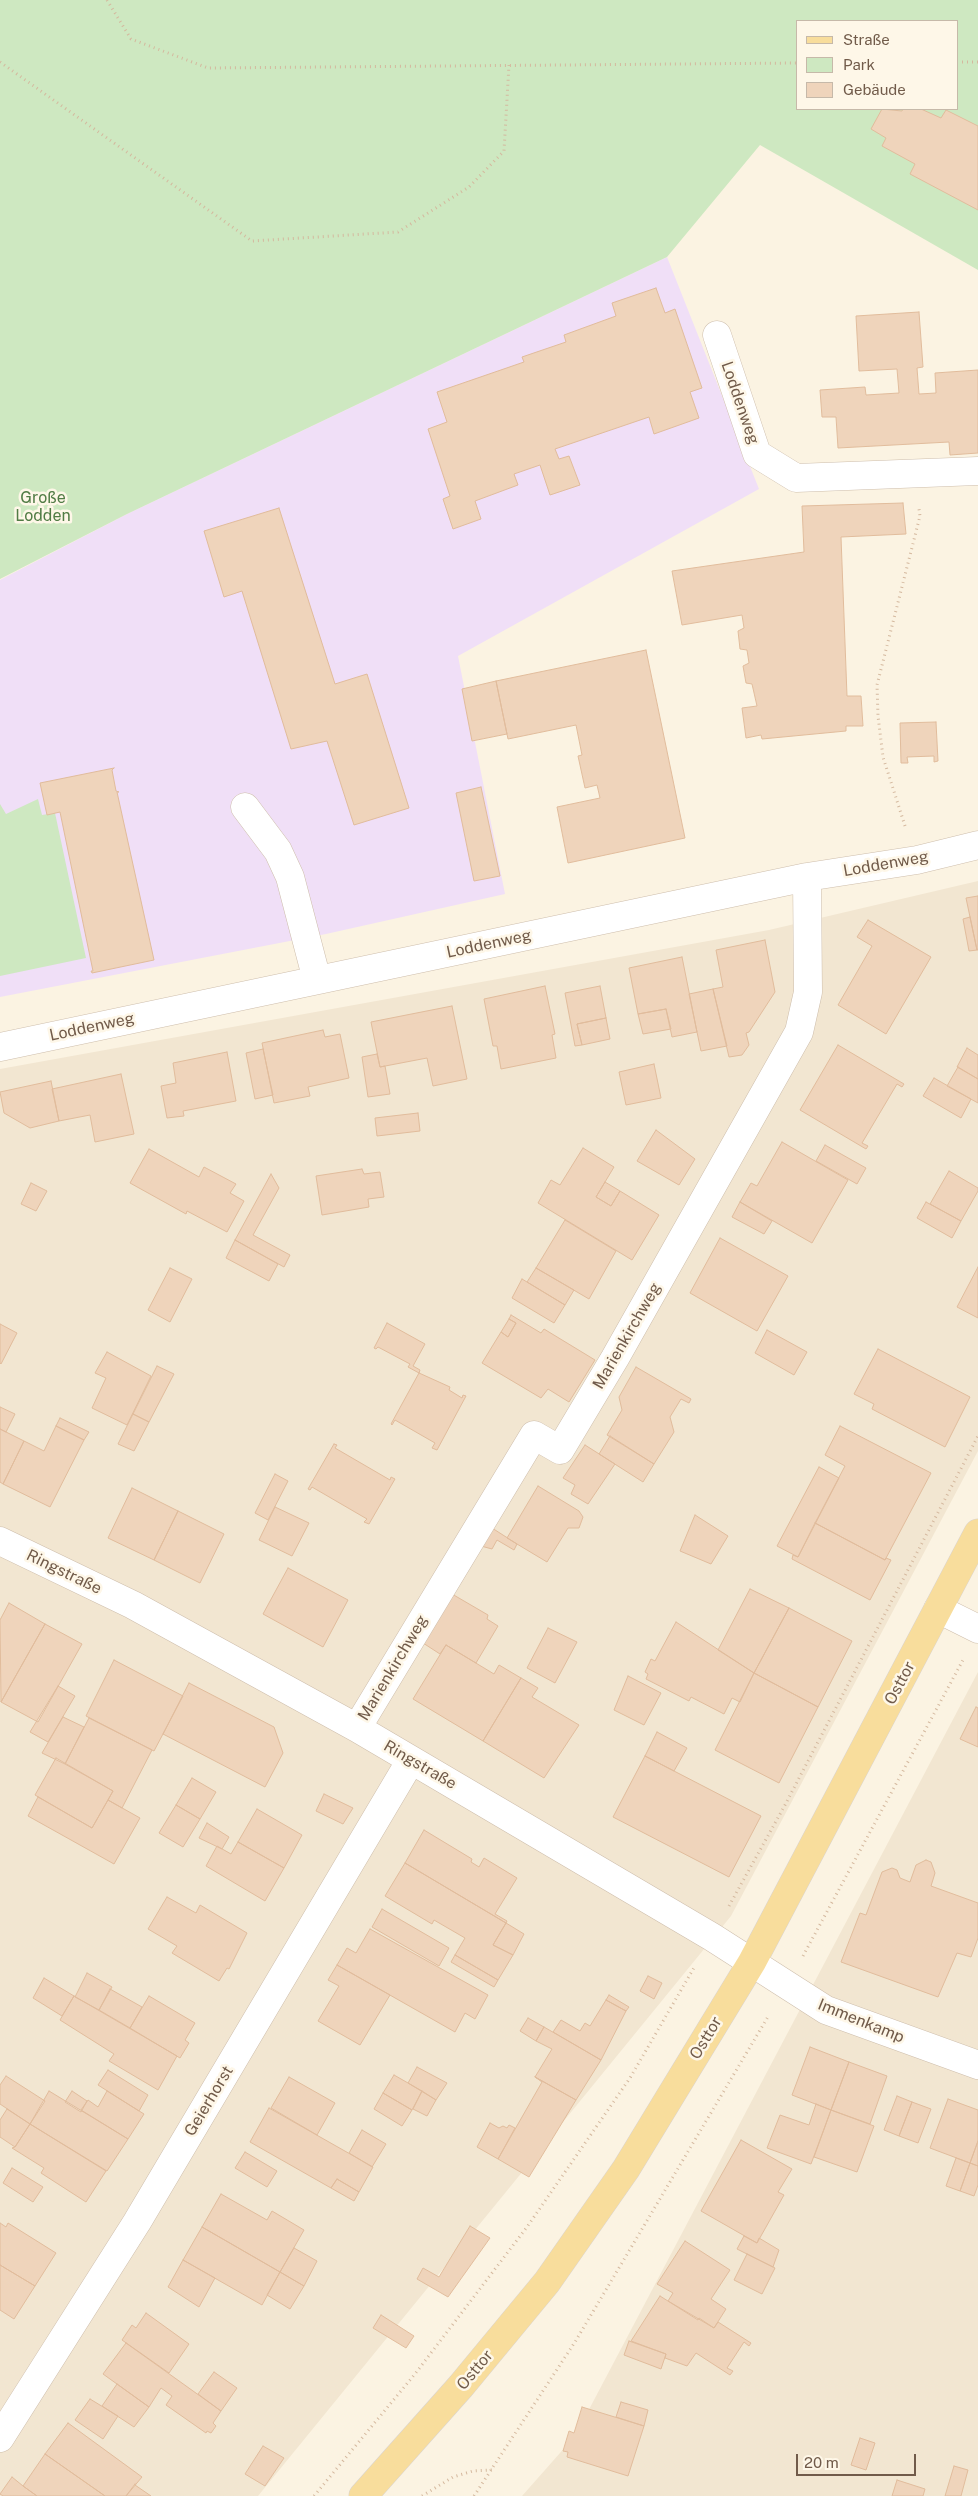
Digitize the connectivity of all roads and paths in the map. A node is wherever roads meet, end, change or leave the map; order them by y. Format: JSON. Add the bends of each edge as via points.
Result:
{"nodes":[{"id":1,"x":107,"y":0,"type":"edge"},
{"id":2,"x":0,"y":62,"type":"edge"},
{"id":3,"x":958,"y":62,"type":"edge"},
{"id":4,"x":978,"y":62,"type":"edge"},
{"id":5,"x":796,"y":63,"type":"edge"},
{"id":6,"x":509,"y":66,"type":"junction"},
{"id":7,"x":717,"y":335,"type":"dead end"},
{"id":8,"x":978,"y":471,"type":"edge"},
{"id":9,"x":914,"y":474,"type":"junction"},
{"id":10,"x":245,"y":807,"type":"dead end"},
{"id":11,"x":978,"y":845,"type":"edge"},
{"id":12,"x":917,"y":860,"type":"junction"},
{"id":13,"x":807,"y":877,"type":"junction"},
{"id":14,"x":317,"y":980,"type":"junction"},
{"id":15,"x":0,"y":1047,"type":"edge"},
{"id":16,"x":978,"y":1436,"type":"edge"},
{"id":17,"x":978,"y":1533,"type":"edge"},
{"id":18,"x":0,"y":1540,"type":"edge"},
{"id":19,"x":938,"y":1609,"type":"junction"},
{"id":20,"x":978,"y":1629,"type":"edge"},
{"id":21,"x":964,"y":1659,"type":"dead end"},
{"id":22,"x":357,"y":1728,"type":"junction"},
{"id":23,"x":411,"y":1760,"type":"junction"},
{"id":24,"x":712,"y":1937,"type":"junction"},
{"id":25,"x":752,"y":1962,"type":"junction"},
{"id":26,"x":787,"y":1985,"type":"junction"},
{"id":27,"x":978,"y":2065,"type":"edge"},
{"id":28,"x":0,"y":2438,"type":"edge"},
{"id":29,"x":492,"y":2470,"type":"junction"},
{"id":30,"x":314,"y":2496,"type":"edge"},
{"id":31,"x":363,"y":2496,"type":"edge"},
{"id":32,"x":422,"y":2496,"type":"edge"},
{"id":33,"x":474,"y":2496,"type":"edge"}],
"edges":[{"from":1,"to":6,"type":"path","via":[[130,39],[208,68]]},
{"from":2,"to":6,"type":"path","via":[[252,241],[398,232],[469,187],[504,151]]},
{"from":3,"to":4,"type":"path"},
{"from":5,"to":6,"type":"path"},
{"from":7,"to":9,"type":"street","name":"Loddenweg","via":[[757,454],[796,478]]},
{"from":8,"to":9,"type":"street","name":"Loddenweg"},
{"from":9,"to":12,"type":"path","via":[[920,516],[877,685],[883,758]]},
{"from":10,"to":14,"type":"street","via":[[278,851],[290,877]]},
{"from":11,"to":12,"type":"street","name":"Loddenweg"},
{"from":12,"to":13,"type":"street","name":"Loddenweg"},
{"from":13,"to":14,"type":"street","name":"Loddenweg"},
{"from":13,"to":22,"type":"street","name":"Marienkirchweg","via":[[808,992],[799,1032],[560,1450],[534,1435]]},
{"from":14,"to":15,"type":"street","name":"Loddenweg"},
{"from":16,"to":24,"type":"path","via":[[785,1805]]},
{"from":17,"to":19,"type":"main road","name":"Osttor"},
{"from":18,"to":22,"type":"street","name":"Ringstraße","via":[[133,1606]]},
{"from":19,"to":20,"type":"street"},
{"from":19,"to":25,"type":"main road","name":"Osttor"},
{"from":21,"to":26,"type":"path"},
{"from":22,"to":23,"type":"street","name":"Ringstraße"},
{"from":23,"to":24,"type":"street","name":"Ringstraße"},
{"from":23,"to":28,"type":"street","name":"Geierhorst","via":[[137,2222]]},
{"from":24,"to":25,"type":"street","name":"Ringstraße"},
{"from":24,"to":30,"type":"path","via":[[630,2078],[527,2227],[415,2374]]},
{"from":25,"to":26,"type":"street","name":"Immenkamp"},
{"from":25,"to":31,"type":"main road","name":"Osttor","via":[[626,2169],[547,2282],[461,2386]]},
{"from":26,"to":27,"type":"street","name":"Immenkamp","via":[[826,2010]]},
{"from":26,"to":29,"type":"path","via":[[575,2342]]},
{"from":29,"to":32,"type":"path","via":[[453,2477]]},
{"from":29,"to":33,"type":"path"}]}
